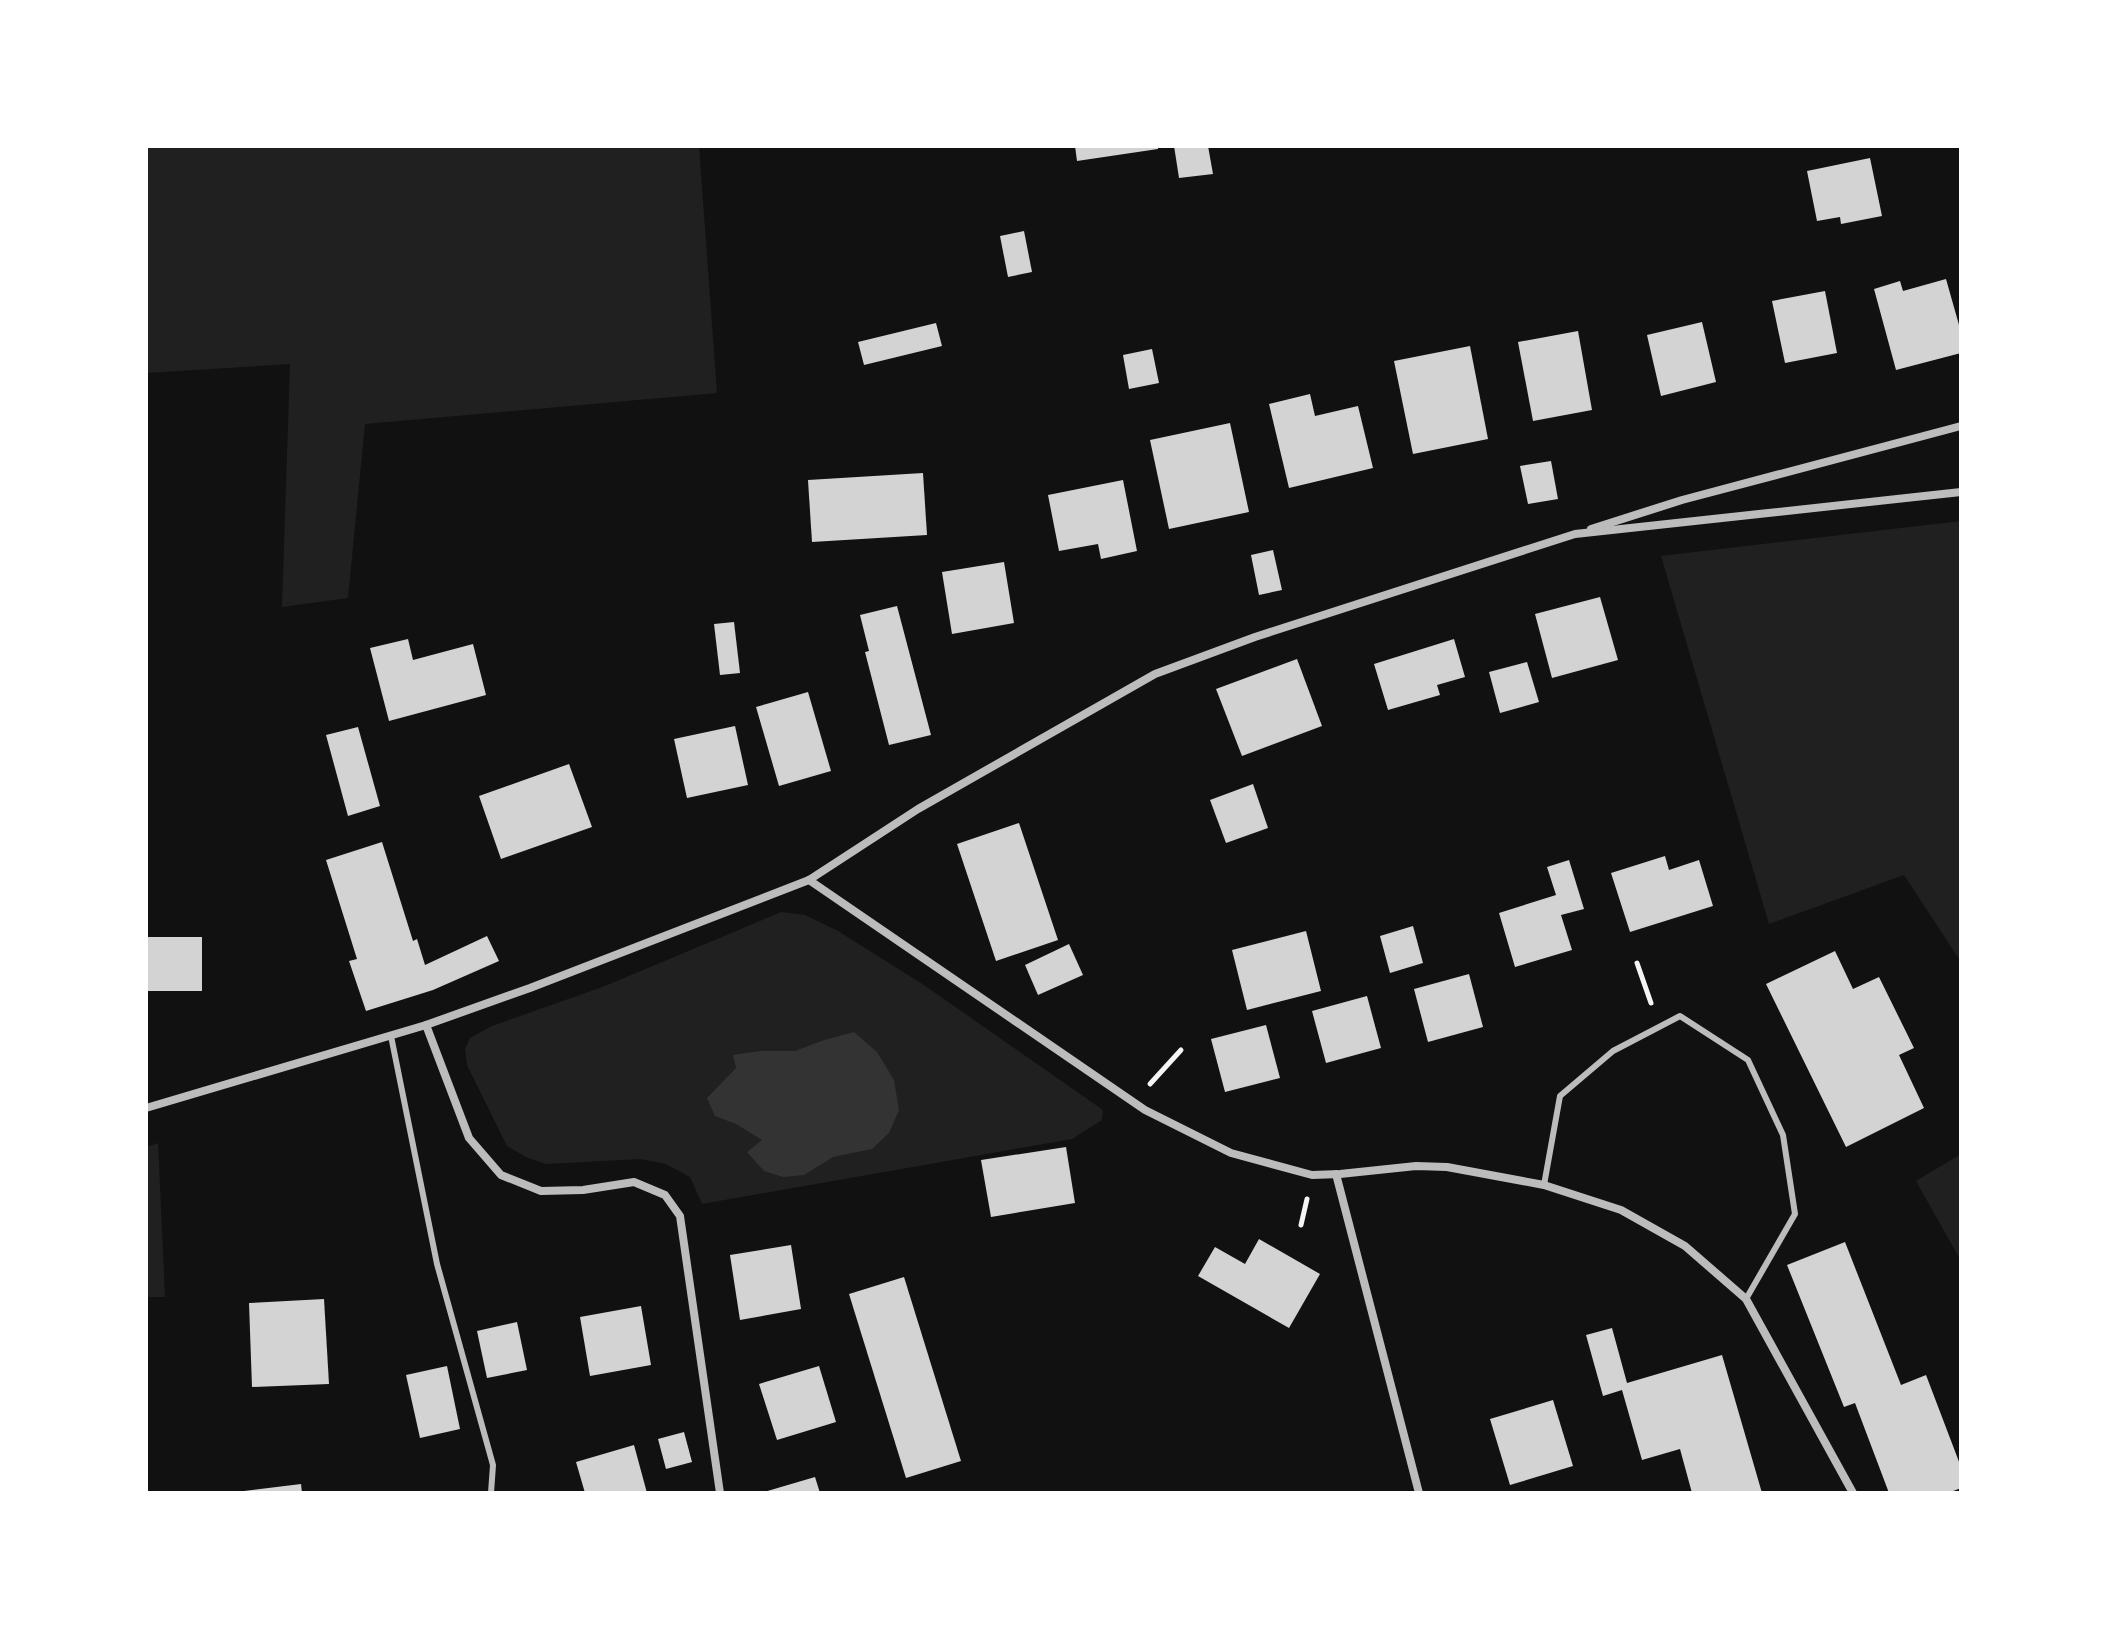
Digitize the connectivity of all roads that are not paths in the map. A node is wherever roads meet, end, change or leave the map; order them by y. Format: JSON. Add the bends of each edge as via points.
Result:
{"nodes":[{"id":1,"x":1961,"y":426,"type":"edge"},
{"id":2,"x":1961,"y":492,"type":"edge"},
{"id":3,"x":1575,"y":534,"type":"junction"},
{"id":4,"x":809,"y":880,"type":"junction"},
{"id":5,"x":426,"y":1025,"type":"junction"},
{"id":6,"x":391,"y":1036,"type":"junction"},
{"id":7,"x":146,"y":1108,"type":"edge"},
{"id":8,"x":1336,"y":1174,"type":"junction"},
{"id":9,"x":1544,"y":1185,"type":"junction"},
{"id":10,"x":1746,"y":1299,"type":"junction"},
{"id":11,"x":491,"y":1493,"type":"edge"},
{"id":12,"x":720,"y":1493,"type":"edge"},
{"id":13,"x":1419,"y":1493,"type":"edge"},
{"id":14,"x":1853,"y":1493,"type":"edge"}],
"edges":[{"from":1,"to":3,"type":"street"},
{"from":2,"to":3,"type":"street"},
{"from":3,"to":4,"type":"street","via":[[1155,674],[918,809]]},
{"from":4,"to":5,"type":"street"},
{"from":4,"to":8,"type":"street","via":[[1133,1103],[1231,1153],[1312,1175]]},
{"from":5,"to":6,"type":"street"},
{"from":5,"to":12,"type":"street","via":[[469,1138],[501,1175],[541,1191],[634,1182],[665,1195],[680,1216]]},
{"from":6,"to":7,"type":"street"},
{"from":6,"to":11,"type":"lane","via":[[437,1264],[493,1465]]},
{"from":8,"to":9,"type":"street","via":[[1447,1167]]},
{"from":8,"to":13,"type":"street"},
{"from":9,"to":10,"type":"street","via":[[1621,1210],[1685,1246]]},
{"from":9,"to":10,"type":"lane","via":[[1560,1096],[1613,1051],[1680,1016],[1748,1060],[1783,1135],[1795,1214]]},
{"from":10,"to":14,"type":"street"}]}
